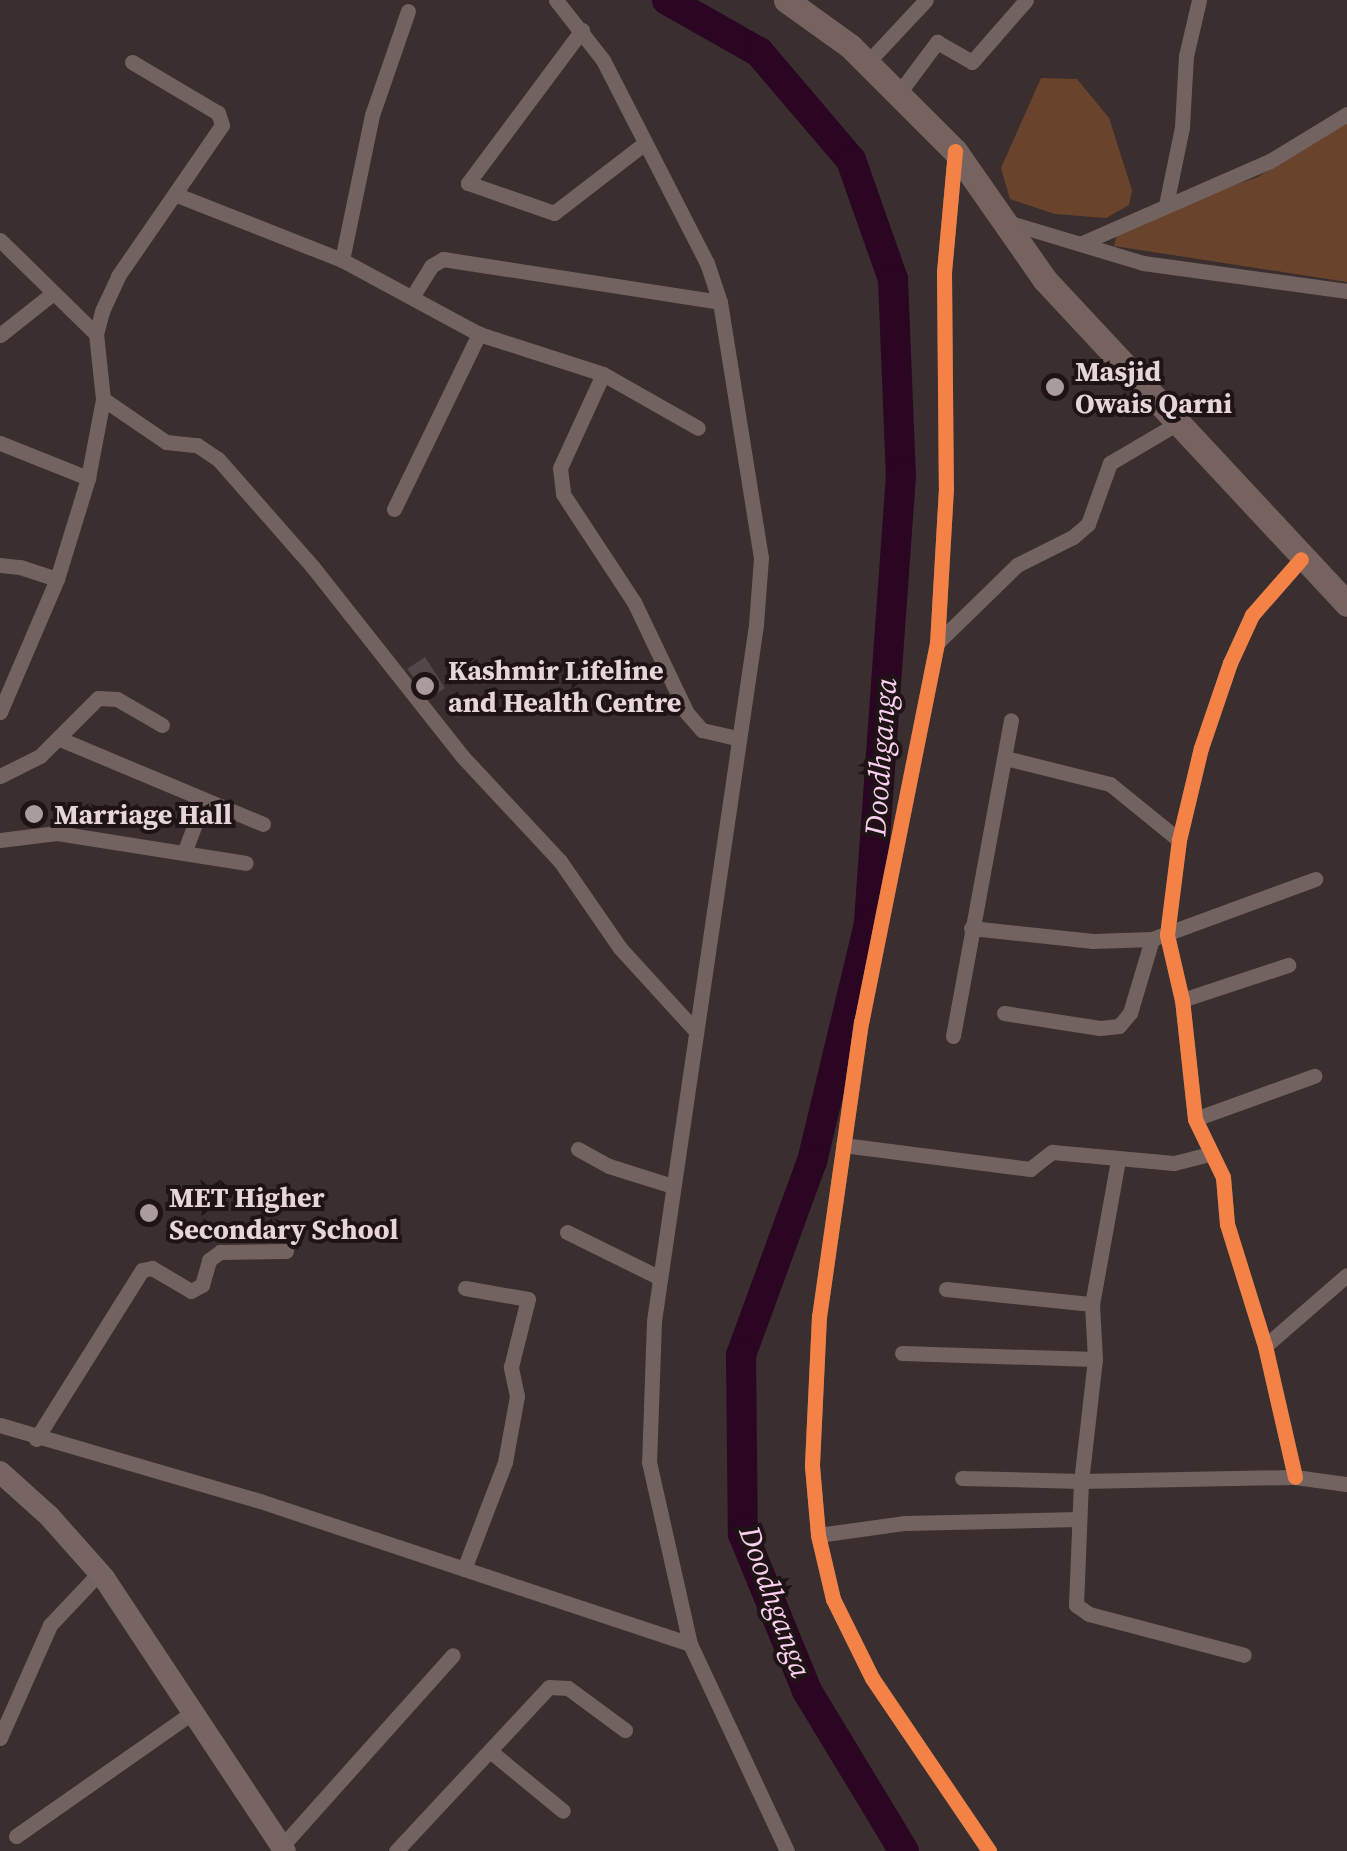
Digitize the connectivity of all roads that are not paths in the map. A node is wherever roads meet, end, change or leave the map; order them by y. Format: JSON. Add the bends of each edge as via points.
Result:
{"nodes":[{"id":1,"x":556,"y":0,"type":"edge"},
{"id":2,"x":786,"y":0,"type":"edge"},
{"id":3,"x":926,"y":0,"type":"edge"},
{"id":4,"x":1026,"y":0,"type":"edge"},
{"id":5,"x":1199,"y":0,"type":"edge"},
{"id":6,"x":408,"y":11,"type":"dead end"},
{"id":7,"x":582,"y":30,"type":"junction"},
{"id":8,"x":132,"y":62,"type":"dead end"},
{"id":9,"x":867,"y":63,"type":"junction"},
{"id":10,"x":899,"y":93,"type":"junction"},
{"id":11,"x":1347,"y":114,"type":"edge"},
{"id":12,"x":645,"y":142,"type":"junction"},
{"id":13,"x":955,"y":151,"type":"junction"},
{"id":14,"x":177,"y":195,"type":"junction"},
{"id":15,"x":1166,"y":205,"type":"junction"},
{"id":16,"x":1004,"y":221,"type":"junction"},
{"id":17,"x":0,"y":240,"type":"edge"},
{"id":18,"x":1082,"y":243,"type":"junction"},
{"id":19,"x":342,"y":260,"type":"junction"},
{"id":20,"x":1347,"y":291,"type":"edge"},
{"id":21,"x":54,"y":293,"type":"junction"},
{"id":22,"x":412,"y":297,"type":"junction"},
{"id":23,"x":720,"y":302,"type":"junction"},
{"id":24,"x":96,"y":334,"type":"junction"},
{"id":25,"x":479,"y":334,"type":"junction"},
{"id":26,"x":0,"y":335,"type":"edge"},
{"id":27,"x":603,"y":374,"type":"junction"},
{"id":28,"x":104,"y":399,"type":"junction"},
{"id":29,"x":1178,"y":424,"type":"junction"},
{"id":30,"x":698,"y":428,"type":"dead end"},
{"id":31,"x":0,"y":443,"type":"edge"},
{"id":32,"x":88,"y":478,"type":"junction"},
{"id":33,"x":394,"y":509,"type":"dead end"},
{"id":34,"x":1301,"y":559,"type":"junction"},
{"id":35,"x":0,"y":566,"type":"edge"},
{"id":36,"x":57,"y":580,"type":"junction"},
{"id":37,"x":1347,"y":604,"type":"edge"},
{"id":38,"x":937,"y":643,"type":"junction"},
{"id":39,"x":4,"y":691,"type":"edge"},
{"id":40,"x":0,"y":712,"type":"edge"},
{"id":41,"x":1010,"y":720,"type":"dead end"},
{"id":42,"x":162,"y":725,"type":"dead end"},
{"id":43,"x":737,"y":738,"type":"junction"},
{"id":44,"x":60,"y":740,"type":"junction"},
{"id":45,"x":1005,"y":758,"type":"junction"},
{"id":46,"x":0,"y":776,"type":"edge"},
{"id":47,"x":204,"y":800,"type":"junction"},
{"id":48,"x":263,"y":824,"type":"dead end"},
{"id":49,"x":0,"y":840,"type":"edge"},
{"id":50,"x":1179,"y":840,"type":"junction"},
{"id":51,"x":184,"y":853,"type":"junction"},
{"id":52,"x":246,"y":863,"type":"dead end"},
{"id":53,"x":1315,"y":879,"type":"dead end"},
{"id":54,"x":971,"y":928,"type":"junction"},
{"id":55,"x":1160,"y":937,"type":"junction"},
{"id":56,"x":1288,"y":965,"type":"dead end"},
{"id":57,"x":1182,"y":1000,"type":"junction"},
{"id":58,"x":1004,"y":1013,"type":"dead end"},
{"id":59,"x":695,"y":1030,"type":"junction"},
{"id":60,"x":953,"y":1036,"type":"dead end"},
{"id":61,"x":1314,"y":1076,"type":"dead end"},
{"id":62,"x":1195,"y":1119,"type":"junction"},
{"id":63,"x":843,"y":1145,"type":"junction"},
{"id":64,"x":578,"y":1149,"type":"dead end"},
{"id":65,"x":1212,"y":1154,"type":"junction"},
{"id":66,"x":1118,"y":1160,"type":"junction"},
{"id":67,"x":673,"y":1186,"type":"junction"},
{"id":68,"x":566,"y":1232,"type":"dead end"},
{"id":69,"x":286,"y":1252,"type":"dead end"},
{"id":70,"x":1347,"y":1275,"type":"edge"},
{"id":71,"x":660,"y":1278,"type":"junction"},
{"id":72,"x":465,"y":1288,"type":"dead end"},
{"id":73,"x":946,"y":1288,"type":"dead end"},
{"id":74,"x":1092,"y":1304,"type":"junction"},
{"id":75,"x":1266,"y":1346,"type":"junction"},
{"id":76,"x":902,"y":1353,"type":"dead end"},
{"id":77,"x":1095,"y":1358,"type":"junction"},
{"id":78,"x":0,"y":1425,"type":"edge"},
{"id":79,"x":36,"y":1439,"type":"junction"},
{"id":80,"x":0,"y":1472,"type":"edge"},
{"id":81,"x":1295,"y":1477,"type":"junction"},
{"id":82,"x":962,"y":1478,"type":"dead end"},
{"id":83,"x":1081,"y":1482,"type":"junction"},
{"id":84,"x":1347,"y":1484,"type":"edge"},
{"id":85,"x":1078,"y":1518,"type":"junction"},
{"id":86,"x":818,"y":1535,"type":"junction"},
{"id":87,"x":464,"y":1568,"type":"junction"},
{"id":88,"x":98,"y":1574,"type":"junction"},
{"id":89,"x":690,"y":1644,"type":"junction"},
{"id":90,"x":453,"y":1655,"type":"dead end"},
{"id":91,"x":1244,"y":1655,"type":"dead end"},
{"id":92,"x":193,"y":1712,"type":"junction"},
{"id":93,"x":624,"y":1730,"type":"dead end"},
{"id":94,"x":0,"y":1738,"type":"edge"},
{"id":95,"x":490,"y":1751,"type":"junction"},
{"id":96,"x":562,"y":1811,"type":"dead end"},
{"id":97,"x":16,"y":1836,"type":"dead end"},
{"id":98,"x":284,"y":1849,"type":"edge"},
{"id":99,"x":396,"y":1851,"type":"edge"},
{"id":100,"x":787,"y":1851,"type":"edge"},
{"id":101,"x":989,"y":1851,"type":"edge"}],
"edges":[{"from":1,"to":7,"type":"street"},
{"from":2,"to":9,"type":"main road"},
{"from":3,"to":9,"type":"street"},
{"from":4,"to":10,"type":"street","via":[[972,62],[937,42]]},
{"from":5,"to":15,"type":"street"},
{"from":6,"to":19,"type":"street","via":[[372,115]]},
{"from":7,"to":12,"type":"street"},
{"from":7,"to":12,"type":"street","via":[[468,183],[554,213]]},
{"from":8,"to":14,"type":"street","via":[[222,120]]},
{"from":9,"to":10,"type":"main road"},
{"from":10,"to":13,"type":"main road"},
{"from":11,"to":15,"type":"street","via":[[1270,160]]},
{"from":12,"to":23,"type":"street"},
{"from":13,"to":16,"type":"main road"},
{"from":13,"to":38,"type":"street","via":[[944,256],[946,488]]},
{"from":14,"to":19,"type":"street"},
{"from":14,"to":24,"type":"street","via":[[118,276]]},
{"from":15,"to":18,"type":"street"},
{"from":16,"to":18,"type":"street"},
{"from":16,"to":29,"type":"main road","via":[[1046,280]]},
{"from":17,"to":21,"type":"street"},
{"from":18,"to":20,"type":"street","via":[[1143,263]]},
{"from":19,"to":22,"type":"street"},
{"from":21,"to":24,"type":"street"},
{"from":21,"to":26,"type":"street"},
{"from":22,"to":23,"type":"street","via":[[443,259]]},
{"from":22,"to":25,"type":"street"},
{"from":23,"to":43,"type":"street","via":[[761,558]]},
{"from":24,"to":28,"type":"street"},
{"from":25,"to":27,"type":"street"},
{"from":25,"to":33,"type":"street"},
{"from":27,"to":30,"type":"street"},
{"from":27,"to":43,"type":"street","via":[[560,468],[563,494],[634,602],[686,712],[702,730]]},
{"from":28,"to":32,"type":"street"},
{"from":28,"to":59,"type":"street","via":[[166,442],[197,445],[218,458],[462,756],[560,861],[620,948]]},
{"from":29,"to":34,"type":"main road"},
{"from":29,"to":38,"type":"street","via":[[1110,462],[1088,524],[1017,565]]},
{"from":31,"to":32,"type":"street"},
{"from":32,"to":36,"type":"street"},
{"from":34,"to":37,"type":"main road"},
{"from":34,"to":50,"type":"street","via":[[1242,633],[1201,748]]},
{"from":35,"to":36,"type":"street"},
{"from":36,"to":39,"type":"street"},
{"from":38,"to":63,"type":"street"},
{"from":39,"to":40,"type":"street"},
{"from":41,"to":45,"type":"street"},
{"from":42,"to":44,"type":"street","via":[[116,699],[98,698]]},
{"from":43,"to":59,"type":"street"},
{"from":44,"to":46,"type":"street"},
{"from":44,"to":47,"type":"street"},
{"from":45,"to":50,"type":"street","via":[[1110,784]]},
{"from":45,"to":54,"type":"street"},
{"from":47,"to":48,"type":"street"},
{"from":47,"to":51,"type":"street"},
{"from":49,"to":51,"type":"street","via":[[57,833]]},
{"from":50,"to":55,"type":"street"},
{"from":51,"to":52,"type":"street"},
{"from":53,"to":55,"type":"street"},
{"from":54,"to":55,"type":"street","via":[[1093,941]]},
{"from":54,"to":60,"type":"street"},
{"from":55,"to":57,"type":"street"},
{"from":55,"to":58,"type":"street","via":[[1119,1026]]},
{"from":56,"to":57,"type":"street"},
{"from":57,"to":62,"type":"street"},
{"from":59,"to":67,"type":"street"},
{"from":61,"to":62,"type":"street"},
{"from":62,"to":65,"type":"street"},
{"from":63,"to":66,"type":"street","via":[[1030,1169],[1052,1152]]},
{"from":63,"to":86,"type":"street","via":[[819,1316],[812,1466]]},
{"from":64,"to":67,"type":"street"},
{"from":65,"to":66,"type":"street","via":[[1182,1163]]},
{"from":65,"to":75,"type":"street","via":[[1223,1177],[1226,1224]]},
{"from":66,"to":74,"type":"street"},
{"from":67,"to":71,"type":"street"},
{"from":68,"to":71,"type":"street"},
{"from":69,"to":79,"type":"street","via":[[220,1252],[209,1260],[202,1285],[191,1290],[152,1268],[142,1270]]},
{"from":70,"to":75,"type":"street"},
{"from":71,"to":89,"type":"street","via":[[650,1462]]},
{"from":72,"to":87,"type":"street","via":[[528,1299],[511,1367],[518,1396],[505,1462]]},
{"from":73,"to":74,"type":"street"},
{"from":74,"to":77,"type":"street"},
{"from":75,"to":81,"type":"street"},
{"from":76,"to":77,"type":"street"},
{"from":77,"to":83,"type":"street"},
{"from":78,"to":79,"type":"street"},
{"from":79,"to":87,"type":"street","via":[[260,1501]]},
{"from":80,"to":88,"type":"main road"},
{"from":81,"to":83,"type":"street"},
{"from":81,"to":84,"type":"street"},
{"from":82,"to":83,"type":"street"},
{"from":83,"to":85,"type":"street"},
{"from":85,"to":86,"type":"street","via":[[906,1522]]},
{"from":85,"to":91,"type":"street","via":[[1074,1588],[1080,1609]]},
{"from":86,"to":101,"type":"street","via":[[833,1599],[872,1678]]},
{"from":87,"to":89,"type":"street"},
{"from":88,"to":92,"type":"main road"},
{"from":88,"to":94,"type":"street","via":[[44,1634]]},
{"from":89,"to":100,"type":"street"},
{"from":90,"to":98,"type":"street"},
{"from":92,"to":97,"type":"street"},
{"from":92,"to":98,"type":"main road"},
{"from":93,"to":95,"type":"street","via":[[568,1688],[555,1686]]},
{"from":95,"to":96,"type":"street"},
{"from":95,"to":99,"type":"street"}]}
